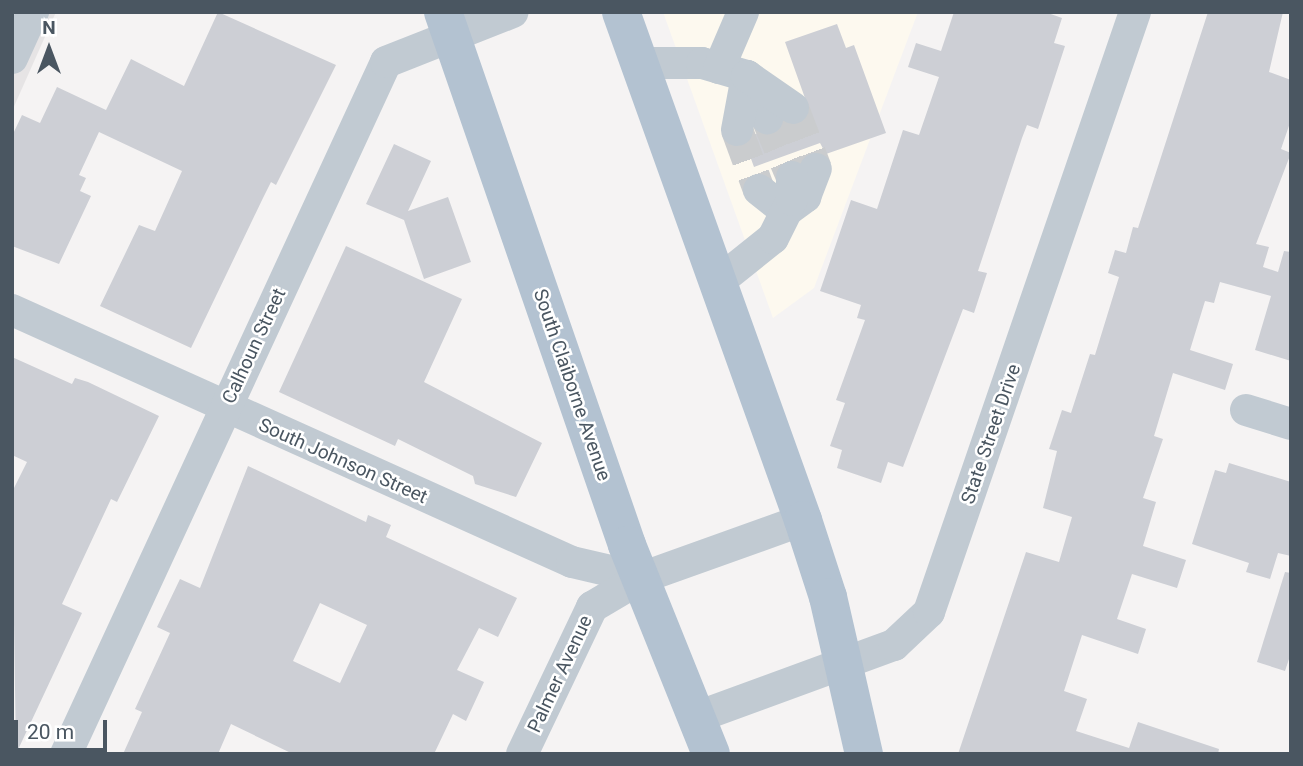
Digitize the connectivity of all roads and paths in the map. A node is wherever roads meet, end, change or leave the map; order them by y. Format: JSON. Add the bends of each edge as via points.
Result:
{"nodes":[{"id":1,"x":33,"y":12,"type":"edge"},
{"id":2,"x":513,"y":12,"type":"edge"},
{"id":3,"x":621,"y":12,"type":"edge"},
{"id":4,"x":743,"y":12,"type":"edge"},
{"id":5,"x":1135,"y":12,"type":"edge"},
{"id":6,"x":447,"y":23,"type":"edge"},
{"id":7,"x":12,"y":58,"type":"edge"},
{"id":8,"x":639,"y":63,"type":"junction"},
{"id":9,"x":733,"y":72,"type":"junction"},
{"id":10,"x":780,"y":113,"type":"tunnel mouth"},
{"id":11,"x":737,"y":130,"type":"tunnel mouth"},
{"id":12,"x":804,"y":173,"type":"tunnel mouth"},
{"id":13,"x":759,"y":190,"type":"tunnel mouth"},
{"id":14,"x":786,"y":211,"type":"junction"},
{"id":15,"x":718,"y":282,"type":"junction"},
{"id":16,"x":12,"y":310,"type":"edge"},
{"id":17,"x":225,"y":408,"type":"junction"},
{"id":18,"x":1247,"y":410,"type":"dead end"},
{"id":19,"x":1291,"y":424,"type":"edge"},
{"id":20,"x":803,"y":520,"type":"junction"},
{"id":21,"x":641,"y":578,"type":"junction"},
{"id":22,"x":845,"y":664,"type":"junction"},
{"id":23,"x":697,"y":717,"type":"junction"},
{"id":24,"x":66,"y":754,"type":"edge"},
{"id":25,"x":522,"y":754,"type":"edge"},
{"id":26,"x":711,"y":754,"type":"edge"},
{"id":27,"x":864,"y":754,"type":"edge"}],
"edges":[{"from":1,"to":7,"type":"street"},
{"from":2,"to":6,"type":"street","name":"Calhoun Street"},
{"from":3,"to":8,"type":"main road"},
{"from":4,"to":9,"type":"street"},
{"from":5,"to":22,"type":"street","name":"State Street Drive","via":[[929,612],[894,645]]},
{"from":6,"to":17,"type":"street","name":"Calhoun Street","via":[[386,62]]},
{"from":6,"to":21,"type":"main road","name":"South Claiborne Avenue"},
{"from":8,"to":9,"type":"street"},
{"from":8,"to":15,"type":"main road"},
{"from":9,"to":10,"type":"street"},
{"from":9,"to":11,"type":"street"},
{"from":12,"to":14,"type":"street","via":[[805,197]]},
{"from":13,"to":14,"type":"street"},
{"from":14,"to":15,"type":"street","via":[[773,238]]},
{"from":15,"to":20,"type":"main road"},
{"from":16,"to":17,"type":"street","name":"South Johnson Street"},
{"from":17,"to":21,"type":"street","name":"South Johnson Street","via":[[572,562]]},
{"from":17,"to":24,"type":"street","name":"Calhoun Street"},
{"from":18,"to":19,"type":"street"},
{"from":20,"to":21,"type":"street","name":"Palmer Avenue"},
{"from":20,"to":22,"type":"main road"},
{"from":21,"to":23,"type":"main road","name":"South Claiborne Avenue"},
{"from":21,"to":25,"type":"street","name":"Palmer Avenue","via":[[592,607]]},
{"from":22,"to":23,"type":"street","name":"State Street Drive"},
{"from":22,"to":27,"type":"main road"},
{"from":23,"to":26,"type":"main road","name":"South Claiborne Avenue"}]}
